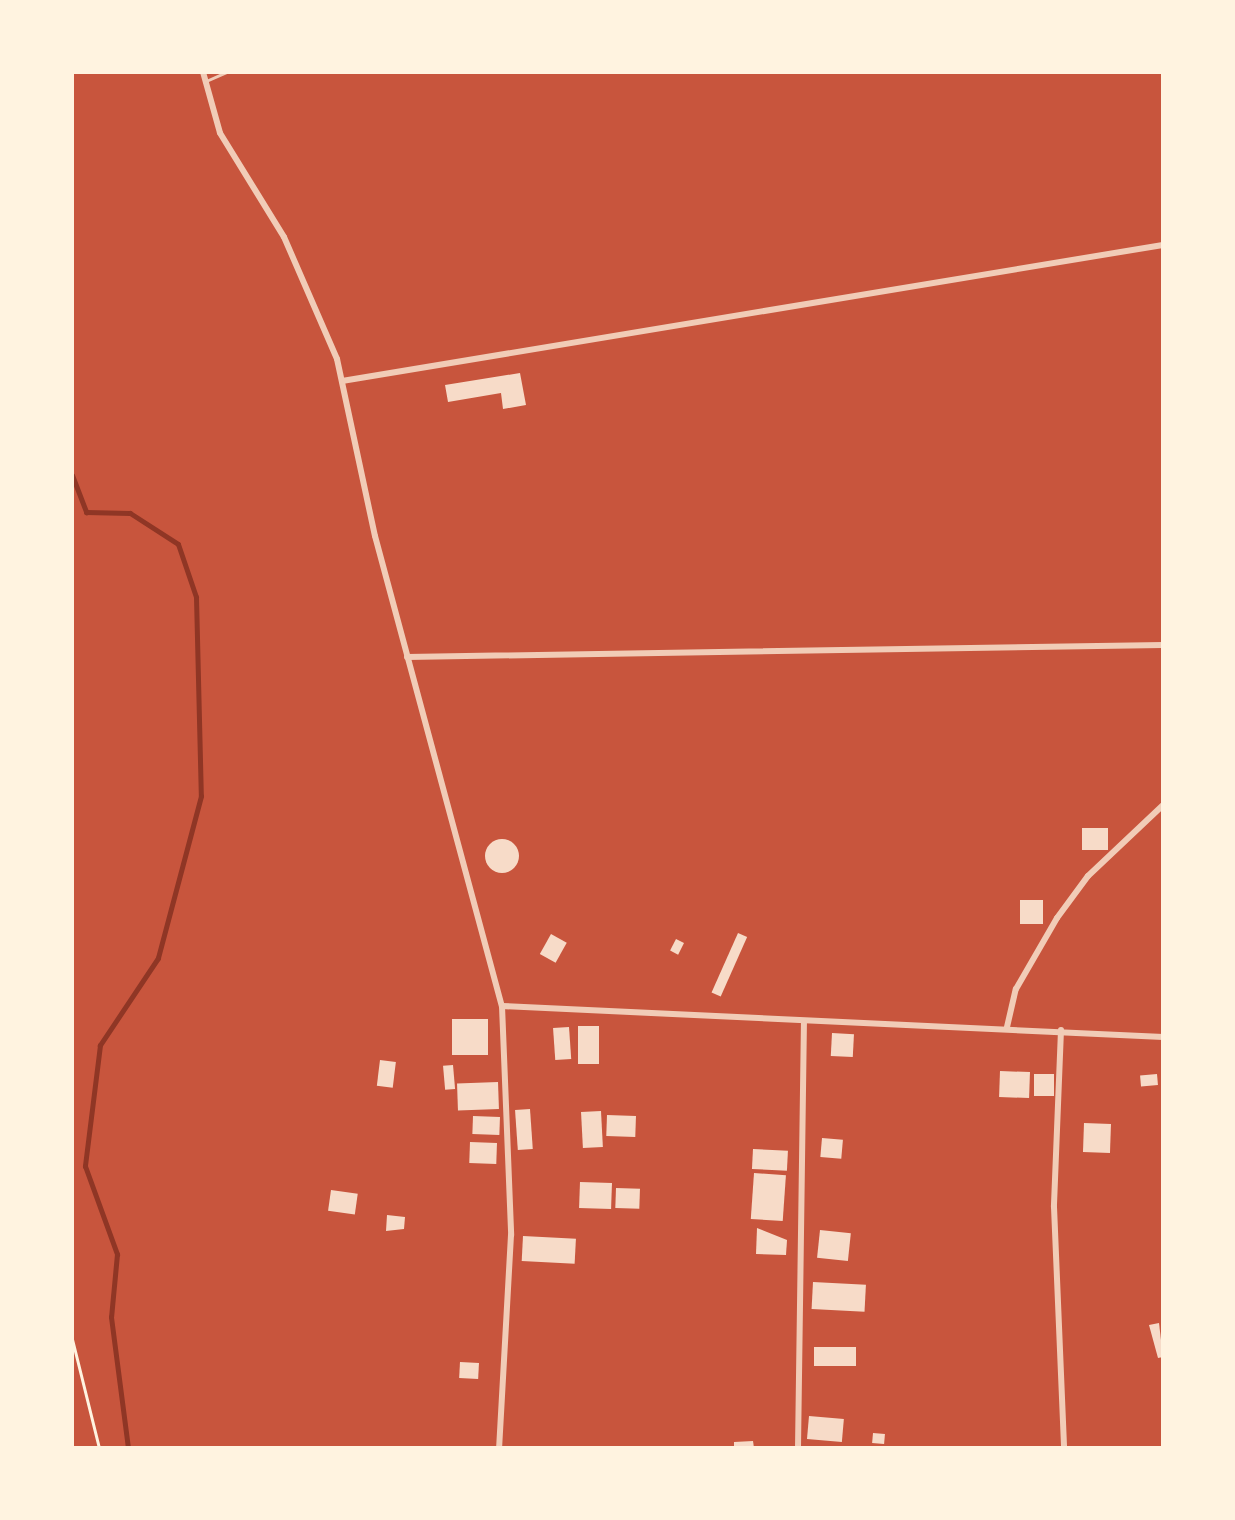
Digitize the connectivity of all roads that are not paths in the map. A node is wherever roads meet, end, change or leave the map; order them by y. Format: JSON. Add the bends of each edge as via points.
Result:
{"nodes":[{"id":1,"x":203,"y":72,"type":"edge"},
{"id":2,"x":226,"y":72,"type":"edge"},
{"id":3,"x":206,"y":81,"type":"junction"},
{"id":4,"x":1163,"y":245,"type":"edge"},
{"id":5,"x":342,"y":381,"type":"junction"},
{"id":6,"x":1163,"y":645,"type":"edge"},
{"id":7,"x":407,"y":657,"type":"junction"},
{"id":8,"x":1163,"y":805,"type":"edge"},
{"id":9,"x":502,"y":1006,"type":"junction"},
{"id":10,"x":804,"y":1021,"type":"junction"},
{"id":11,"x":1007,"y":1027,"type":"junction"},
{"id":12,"x":1061,"y":1030,"type":"junction"},
{"id":13,"x":1163,"y":1037,"type":"edge"},
{"id":14,"x":499,"y":1448,"type":"edge"},
{"id":15,"x":798,"y":1448,"type":"edge"},
{"id":16,"x":1064,"y":1448,"type":"edge"}],
"edges":[{"from":1,"to":3,"type":"street"},
{"from":2,"to":3,"type":"lane"},
{"from":3,"to":5,"type":"street","via":[[220,133],[298,265]]},
{"from":4,"to":5,"type":"street"},
{"from":5,"to":7,"type":"street"},
{"from":6,"to":7,"type":"street"},
{"from":7,"to":9,"type":"street"},
{"from":8,"to":11,"type":"street","via":[[1088,876],[1057,918],[1016,989]]},
{"from":9,"to":10,"type":"street"},
{"from":9,"to":14,"type":"street","via":[[511,1235]]},
{"from":10,"to":11,"type":"street"},
{"from":10,"to":15,"type":"street"},
{"from":11,"to":12,"type":"street"},
{"from":12,"to":13,"type":"street"},
{"from":12,"to":16,"type":"street","via":[[1054,1207]]}]}
